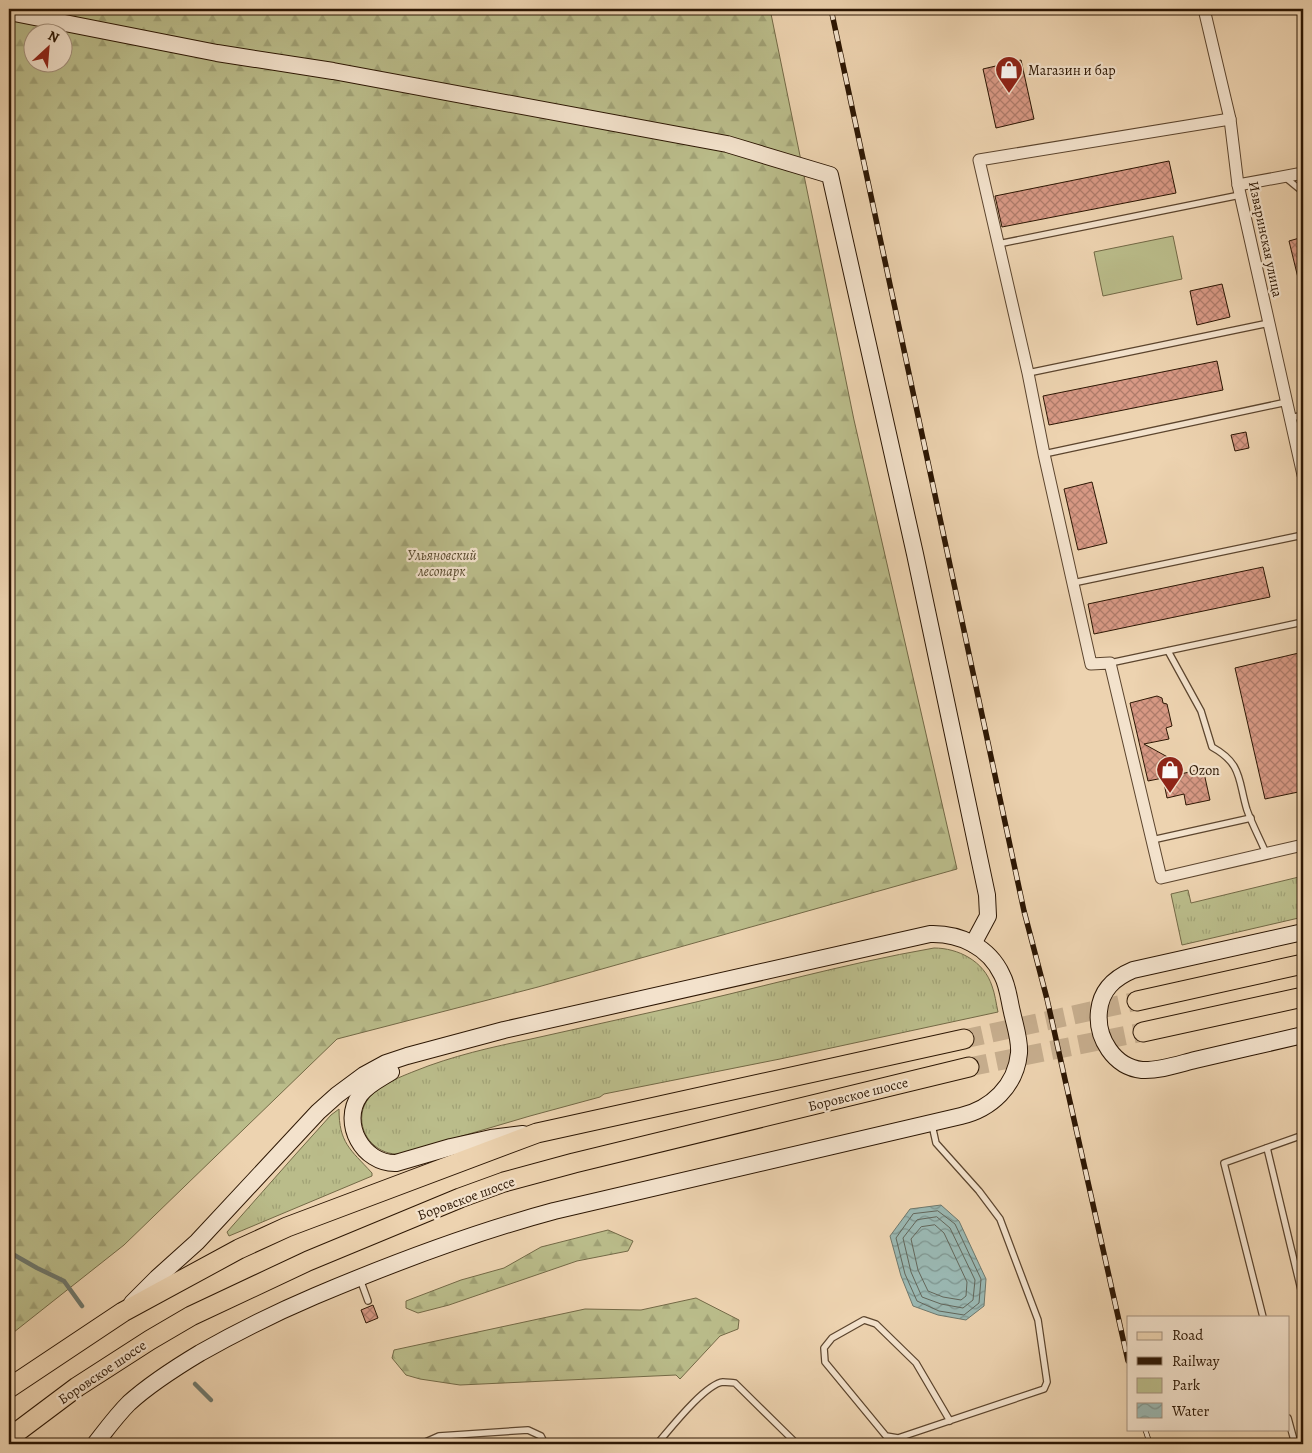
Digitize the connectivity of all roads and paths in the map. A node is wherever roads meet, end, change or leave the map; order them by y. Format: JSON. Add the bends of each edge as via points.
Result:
{"nodes":[{"id":1,"x":1204,"y":9,"type":"edge"},
{"id":2,"x":9,"y":12,"type":"edge"},
{"id":3,"x":1230,"y":119,"type":"junction"},
{"id":4,"x":1303,"y":173,"type":"edge"},
{"id":5,"x":1285,"y":177,"type":"junction"},
{"id":6,"x":1239,"y":190,"type":"junction"},
{"id":7,"x":1303,"y":192,"type":"edge"},
{"id":8,"x":998,"y":244,"type":"junction"},
{"id":9,"x":1269,"y":323,"type":"junction"},
{"id":10,"x":1028,"y":372,"type":"junction"},
{"id":11,"x":1287,"y":402,"type":"junction"},
{"id":12,"x":1303,"y":415,"type":"edge"},
{"id":13,"x":1290,"y":418,"type":"junction"},
{"id":14,"x":1044,"y":454,"type":"junction"},
{"id":15,"x":1303,"y":475,"type":"edge"},
{"id":16,"x":1303,"y":535,"type":"edge"},
{"id":17,"x":1073,"y":583,"type":"junction"},
{"id":18,"x":1303,"y":622,"type":"edge"},
{"id":19,"x":1168,"y":651,"type":"junction"},
{"id":20,"x":1110,"y":664,"type":"junction"},
{"id":21,"x":1250,"y":818,"type":"junction"},
{"id":22,"x":1152,"y":840,"type":"junction"},
{"id":23,"x":1303,"y":844,"type":"edge"},
{"id":24,"x":1266,"y":853,"type":"junction"},
{"id":25,"x":1303,"y":932,"type":"edge"},
{"id":26,"x":973,"y":944,"type":"junction"},
{"id":27,"x":1303,"y":964,"type":"edge"},
{"id":28,"x":1303,"y":997,"type":"edge"},
{"id":29,"x":1137,"y":1001,"type":"tunnel mouth"},
{"id":30,"x":1143,"y":1032,"type":"tunnel mouth"},
{"id":31,"x":1303,"y":1035,"type":"edge"},
{"id":32,"x":964,"y":1039,"type":"tunnel mouth"},
{"id":33,"x":428,"y":1050,"type":"junction"},
{"id":34,"x":969,"y":1067,"type":"tunnel mouth"},
{"id":35,"x":932,"y":1123,"type":"junction"},
{"id":36,"x":537,"y":1133,"type":"junction"},
{"id":37,"x":1303,"y":1135,"type":"edge"},
{"id":38,"x":1267,"y":1148,"type":"junction"},
{"id":39,"x":359,"y":1277,"type":"junction"},
{"id":40,"x":1303,"y":1298,"type":"edge"},
{"id":41,"x":368,"y":1301,"type":"dead end"},
{"id":42,"x":123,"y":1312,"type":"junction"},
{"id":43,"x":1263,"y":1316,"type":"edge"},
{"id":44,"x":9,"y":1388,"type":"edge"},
{"id":45,"x":950,"y":1421,"type":"junction"},
{"id":46,"x":1290,"y":1425,"type":"edge"},
{"id":47,"x":9,"y":1438,"type":"edge"},
{"id":48,"x":95,"y":1444,"type":"edge"},
{"id":49,"x":421,"y":1444,"type":"edge"},
{"id":50,"x":545,"y":1444,"type":"edge"},
{"id":51,"x":657,"y":1444,"type":"edge"},
{"id":52,"x":797,"y":1444,"type":"edge"},
{"id":53,"x":1295,"y":1444,"type":"edge"}],
"edges":[{"from":1,"to":3,"type":"street","name":"Изваринская улица"},
{"from":2,"to":26,"type":"street","via":[[216,53],[333,71],[727,144],[830,175],[988,895],[988,916]]},
{"from":3,"to":6,"type":"street","name":"Изваринская улица"},
{"from":3,"to":8,"type":"street","via":[[979,160]]},
{"from":4,"to":5,"type":"street"},
{"from":5,"to":6,"type":"street"},
{"from":5,"to":7,"type":"lane"},
{"from":6,"to":8,"type":"lane"},
{"from":6,"to":9,"type":"street","name":"Изваринская улица"},
{"from":8,"to":10,"type":"street"},
{"from":9,"to":10,"type":"lane"},
{"from":9,"to":11,"type":"street","name":"Изваринская улица"},
{"from":10,"to":14,"type":"street"},
{"from":11,"to":13,"type":"street","name":"Изваринская улица"},
{"from":11,"to":14,"type":"lane"},
{"from":12,"to":13,"type":"lane"},
{"from":13,"to":15,"type":"street","name":"Изваринская улица"},
{"from":14,"to":17,"type":"street"},
{"from":16,"to":17,"type":"lane"},
{"from":17,"to":20,"type":"street","via":[[1091,664]]},
{"from":18,"to":19,"type":"lane"},
{"from":19,"to":20,"type":"lane"},
{"from":19,"to":21,"type":"lane","via":[[1201,711],[1212,747],[1223,753],[1238,771]]},
{"from":20,"to":22,"type":"street"},
{"from":21,"to":22,"type":"lane"},
{"from":21,"to":24,"type":"lane"},
{"from":22,"to":24,"type":"street","via":[[1161,878]]},
{"from":23,"to":24,"type":"street"},
{"from":25,"to":31,"type":"street","via":[[1133,970],[1115,979],[1105,990],[1098,1013],[1101,1033],[1111,1053],[1129,1067],[1144,1070]]},
{"from":26,"to":33,"type":"street","via":[[942,934],[921,936]]},
{"from":26,"to":35,"type":"street","via":[[991,958],[1002,975],[1018,1042],[1017,1062],[1004,1091],[990,1104],[973,1113]]},
{"from":27,"to":29,"type":"main road"},
{"from":28,"to":30,"type":"main road"},
{"from":32,"to":36,"type":"main road"},
{"from":33,"to":36,"type":"street","via":[[368,1086],[357,1100],[353,1127],[359,1142],[372,1155],[396,1163],[451,1146]]},
{"from":33,"to":42,"type":"street","via":[[386,1063],[337,1095],[305,1125],[198,1242]]},
{"from":34,"to":47,"type":"main road","name":"Боровское шоссе","via":[[574,1163],[460,1198],[308,1261],[191,1316],[94,1376]]},
{"from":35,"to":39,"type":"street","via":[[500,1225]]},
{"from":35,"to":45,"type":"lane","via":[[936,1143],[980,1191],[1000,1219],[1038,1320],[1047,1382],[1044,1389]]},
{"from":36,"to":42,"type":"main road","via":[[287,1227]]},
{"from":37,"to":38,"type":"lane"},
{"from":38,"to":40,"type":"lane"},
{"from":38,"to":43,"type":"lane","via":[[1224,1163]]},
{"from":39,"to":41,"type":"lane"},
{"from":39,"to":48,"type":"street","via":[[245,1328],[183,1363],[130,1403]]},
{"from":42,"to":44,"type":"main road"},
{"from":45,"to":45,"type":"lane","via":[[898,1438],[886,1436],[825,1362],[824,1348],[832,1338],[864,1320],[876,1324],[916,1363]]},
{"from":46,"to":53,"type":"lane"},
{"from":49,"to":50,"type":"lane","via":[[439,1436],[528,1430],[540,1436]]},
{"from":51,"to":52,"type":"lane","via":[[710,1387],[723,1382],[735,1384]]}]}
